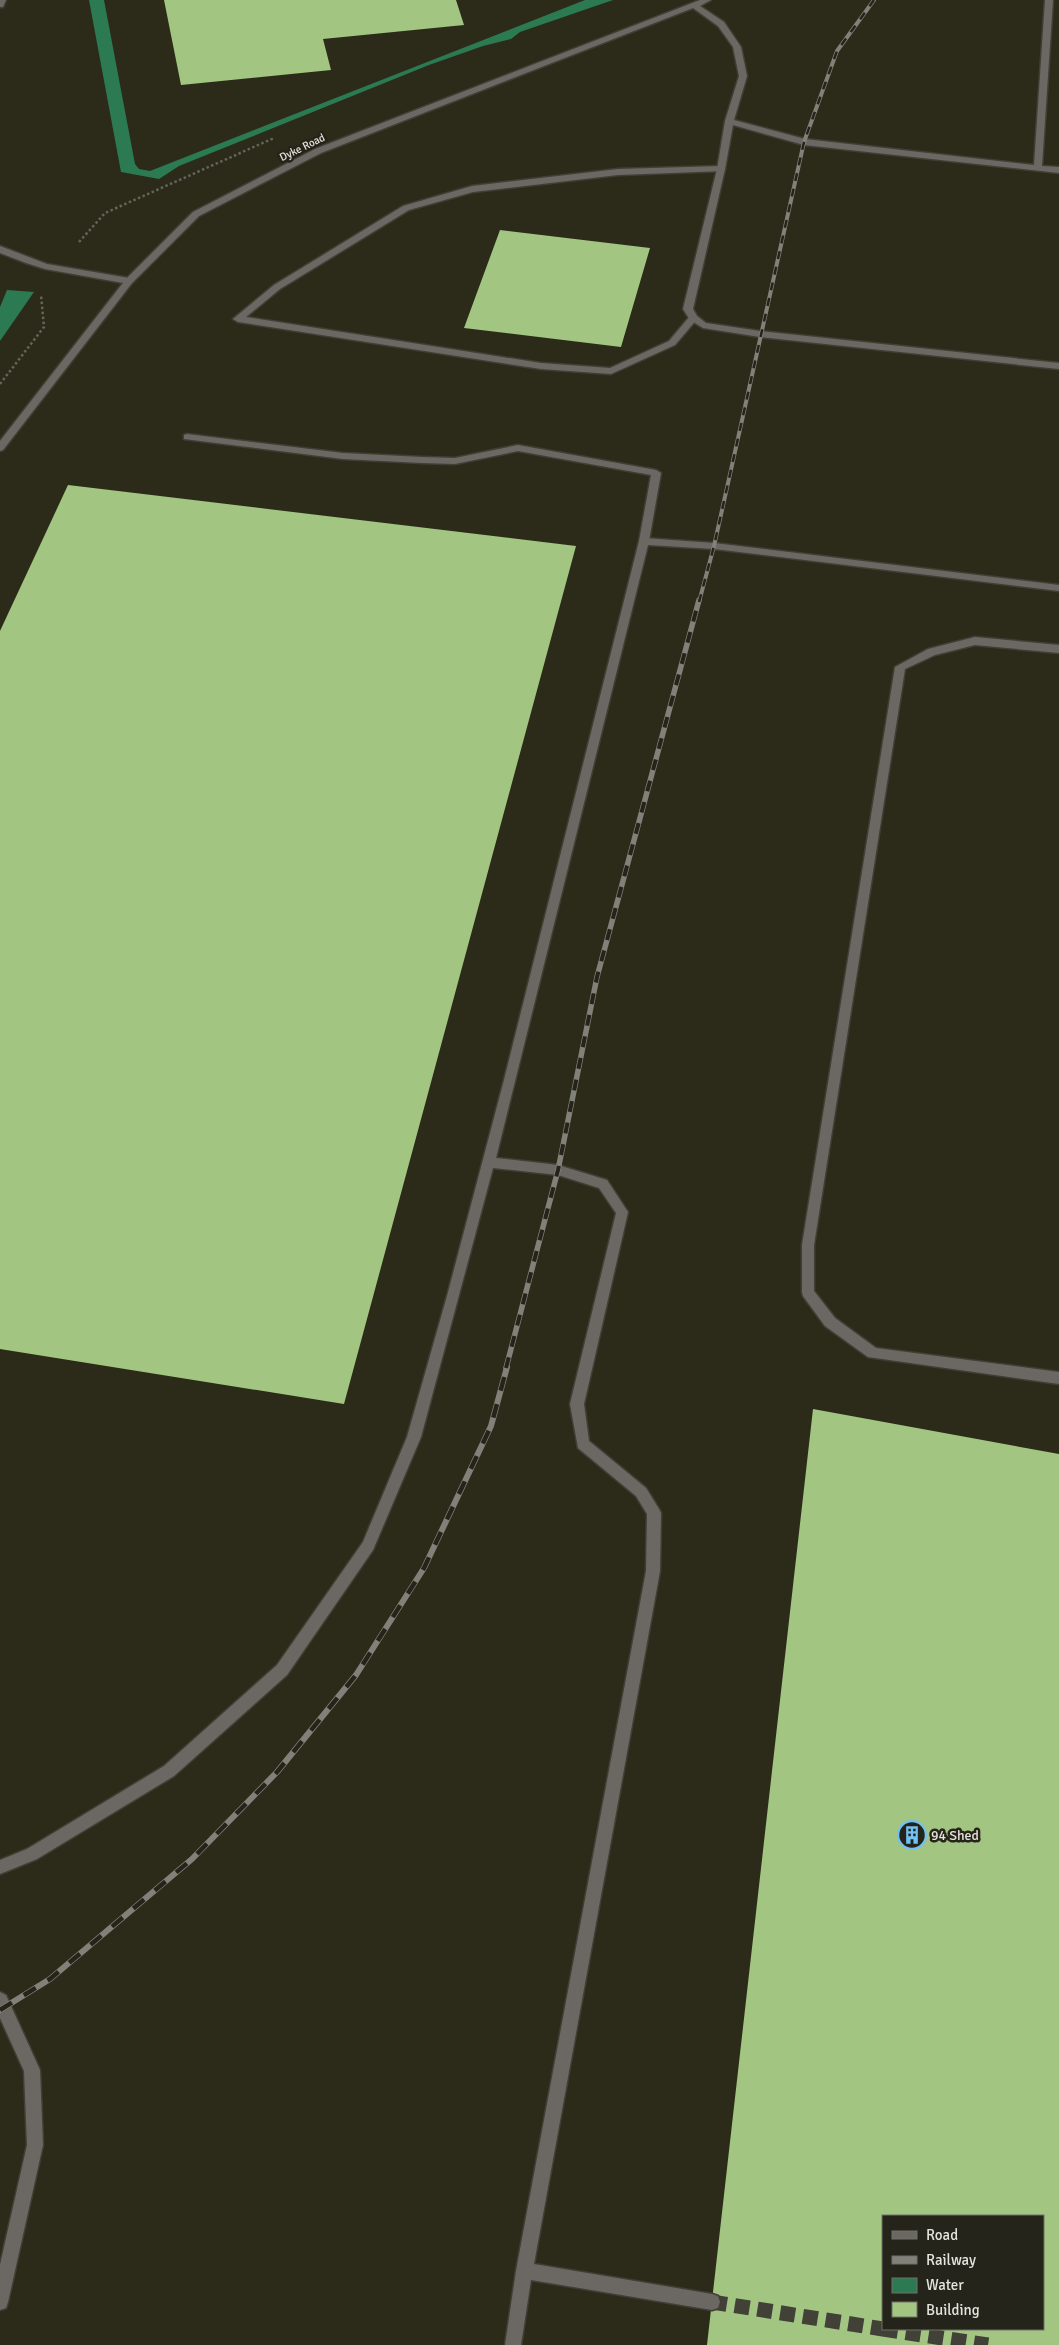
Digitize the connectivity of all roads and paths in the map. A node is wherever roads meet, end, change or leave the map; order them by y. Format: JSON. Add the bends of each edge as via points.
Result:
{"nodes":[{"id":1,"x":2,"y":0,"type":"edge"},
{"id":2,"x":707,"y":0,"type":"edge"},
{"id":3,"x":1049,"y":0,"type":"edge"},
{"id":4,"x":0,"y":5,"type":"edge"},
{"id":5,"x":694,"y":5,"type":"junction"},
{"id":6,"x":729,"y":121,"type":"junction"},
{"id":7,"x":1038,"y":167,"type":"junction"},
{"id":8,"x":721,"y":169,"type":"junction"},
{"id":9,"x":1059,"y":170,"type":"edge"},
{"id":10,"x":0,"y":249,"type":"edge"},
{"id":11,"x":130,"y":281,"type":"junction"},
{"id":12,"x":693,"y":318,"type":"junction"},
{"id":13,"x":1059,"y":366,"type":"edge"},
{"id":14,"x":187,"y":437,"type":"dead end"},
{"id":15,"x":0,"y":448,"type":"edge"},
{"id":16,"x":644,"y":541,"type":"junction"},
{"id":17,"x":1059,"y":588,"type":"edge"},
{"id":18,"x":1059,"y":650,"type":"edge"},
{"id":19,"x":488,"y":1162,"type":"junction"},
{"id":20,"x":1059,"y":1378,"type":"edge"},
{"id":21,"x":0,"y":1867,"type":"edge"},
{"id":22,"x":0,"y":2000,"type":"edge"},
{"id":23,"x":524,"y":2271,"type":"junction"},
{"id":24,"x":0,"y":2302,"type":"edge"},
{"id":25,"x":712,"y":2302,"type":"tunnel mouth"},
{"id":26,"x":513,"y":2345,"type":"edge"}],
"edges":[{"from":1,"to":4,"type":"street"},
{"from":2,"to":5,"type":"street","name":"Dyke Road"},
{"from":3,"to":7,"type":"street"},
{"from":5,"to":6,"type":"street","via":[[721,24],[737,47],[743,76]]},
{"from":5,"to":11,"type":"street","name":"Dyke Road","via":[[318,151],[196,214]]},
{"from":6,"to":7,"type":"street","via":[[804,142]]},
{"from":6,"to":8,"type":"street"},
{"from":7,"to":9,"type":"street"},
{"from":8,"to":12,"type":"street","via":[[693,281],[688,309]]},
{"from":8,"to":12,"type":"street","via":[[618,172],[482,188],[406,208],[277,287],[238,319],[541,366],[611,371],[672,343]]},
{"from":10,"to":11,"type":"street","via":[[11,256],[58,268]]},
{"from":11,"to":15,"type":"street","name":"Dyke Road"},
{"from":12,"to":13,"type":"street","via":[[704,325],[760,334]]},
{"from":14,"to":16,"type":"street","via":[[343,456],[455,461],[518,448],[656,474]]},
{"from":16,"to":17,"type":"street","via":[[714,546]]},
{"from":16,"to":19,"type":"street"},
{"from":18,"to":20,"type":"street","via":[[975,641],[932,652],[900,667],[808,1245],[808,1292],[830,1322],[873,1353]]},
{"from":19,"to":21,"type":"street","via":[[414,1437],[363,1554],[282,1670],[169,1771],[32,1854]]},
{"from":19,"to":23,"type":"street","via":[[558,1170],[603,1184],[622,1212],[577,1404],[583,1444],[641,1492],[654,1513],[653,1570]]},
{"from":22,"to":24,"type":"street","via":[[32,2070],[35,2145]]},
{"from":23,"to":25,"type":"street"},
{"from":23,"to":26,"type":"street"}]}
